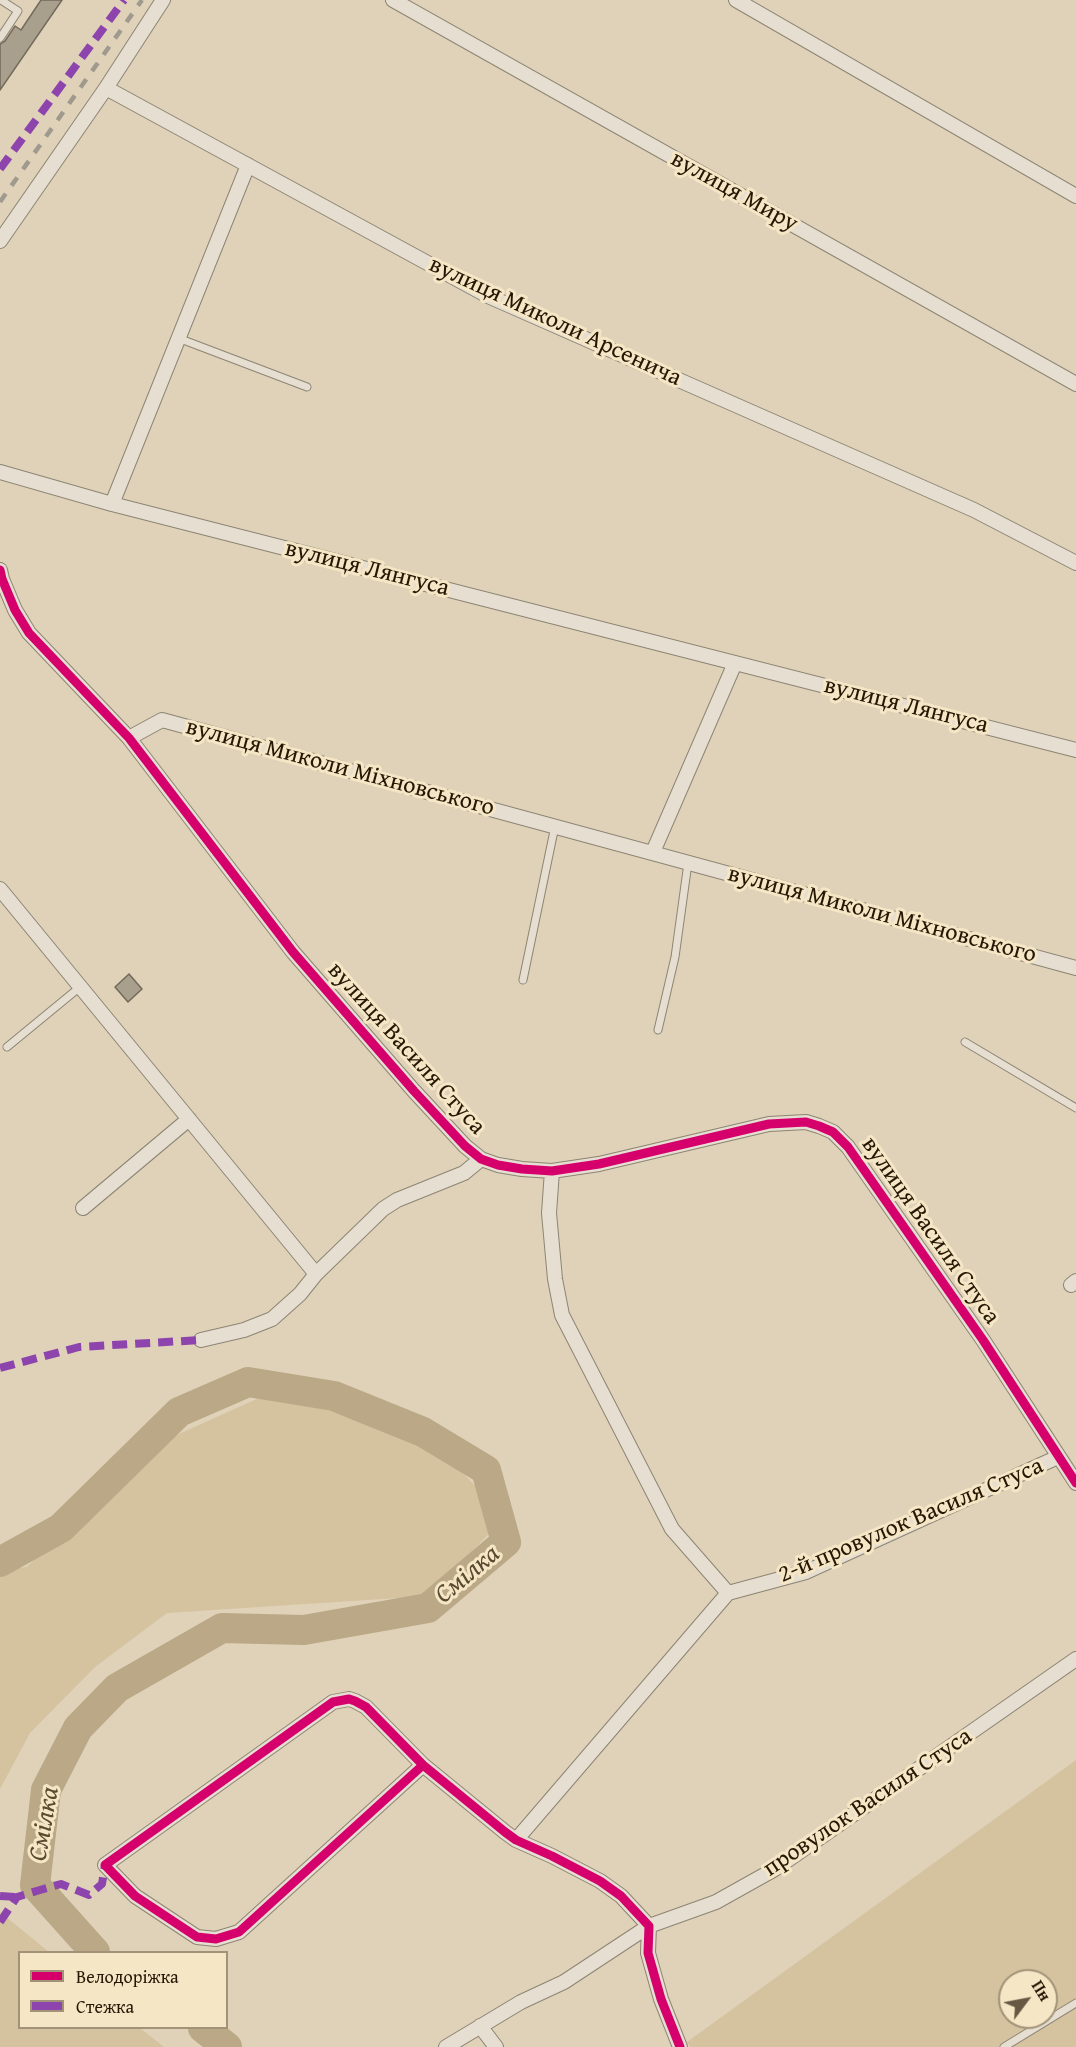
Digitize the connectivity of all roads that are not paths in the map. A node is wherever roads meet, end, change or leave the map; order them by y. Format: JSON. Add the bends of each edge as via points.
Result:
{"nodes":[{"id":1,"x":1,"y":0,"type":"edge"},
{"id":2,"x":163,"y":0,"type":"edge"},
{"id":3,"x":393,"y":0,"type":"edge"},
{"id":4,"x":736,"y":0,"type":"edge"},
{"id":5,"x":0,"y":38,"type":"edge"},
{"id":6,"x":106,"y":88,"type":"junction"},
{"id":7,"x":248,"y":165,"type":"junction"},
{"id":8,"x":1076,"y":196,"type":"edge"},
{"id":9,"x":0,"y":241,"type":"edge"},
{"id":10,"x":178,"y":338,"type":"junction"},
{"id":11,"x":1076,"y":384,"type":"edge"},
{"id":12,"x":307,"y":387,"type":"dead end"},
{"id":13,"x":0,"y":472,"type":"edge"},
{"id":14,"x":112,"y":504,"type":"junction"},
{"id":15,"x":1076,"y":563,"type":"edge"},
{"id":16,"x":0,"y":570,"type":"edge"},
{"id":17,"x":735,"y":663,"type":"junction"},
{"id":18,"x":129,"y":738,"type":"junction"},
{"id":19,"x":1076,"y":750,"type":"edge"},
{"id":20,"x":555,"y":826,"type":"junction"},
{"id":21,"x":653,"y":852,"type":"junction"},
{"id":22,"x":688,"y":863,"type":"junction"},
{"id":23,"x":0,"y":889,"type":"edge"},
{"id":24,"x":1076,"y":968,"type":"edge"},
{"id":25,"x":523,"y":980,"type":"dead end"},
{"id":26,"x":80,"y":987,"type":"junction"},
{"id":27,"x":658,"y":1030,"type":"dead end"},
{"id":28,"x":965,"y":1042,"type":"dead end"},
{"id":29,"x":7,"y":1047,"type":"dead end"},
{"id":30,"x":1076,"y":1108,"type":"edge"},
{"id":31,"x":189,"y":1119,"type":"junction"},
{"id":32,"x":481,"y":1159,"type":"junction"},
{"id":33,"x":552,"y":1171,"type":"junction"},
{"id":34,"x":83,"y":1208,"type":"dead end"},
{"id":35,"x":316,"y":1274,"type":"junction"},
{"id":36,"x":201,"y":1340,"type":"dead end"},
{"id":37,"x":1058,"y":1457,"type":"junction"},
{"id":38,"x":1076,"y":1483,"type":"edge"},
{"id":39,"x":728,"y":1593,"type":"junction"},
{"id":40,"x":1076,"y":1659,"type":"edge"},
{"id":41,"x":423,"y":1765,"type":"junction"},
{"id":42,"x":516,"y":1840,"type":"junction"},
{"id":43,"x":649,"y":1926,"type":"junction"},
{"id":44,"x":1076,"y":2004,"type":"edge"},
{"id":45,"x":480,"y":2026,"type":"junction"},
{"id":46,"x":446,"y":2047,"type":"edge"},
{"id":47,"x":496,"y":2047,"type":"edge"},
{"id":48,"x":680,"y":2047,"type":"edge"},
{"id":49,"x":1004,"y":2047,"type":"edge"}],
"edges":[{"from":1,"to":5,"type":"lane","via":[[18,11]]},
{"from":2,"to":6,"type":"street"},
{"from":3,"to":11,"type":"street","name":"вулиця Миру"},
{"from":4,"to":8,"type":"street"},
{"from":6,"to":7,"type":"street","name":"вулиця Миколи Арсенича"},
{"from":6,"to":9,"type":"street"},
{"from":7,"to":10,"type":"street"},
{"from":7,"to":15,"type":"street","name":"вулиця Миколи Арсенича","via":[[488,296],[974,510]]},
{"from":10,"to":12,"type":"lane"},
{"from":10,"to":14,"type":"street"},
{"from":13,"to":14,"type":"street","name":"вулиця Лянгуса"},
{"from":14,"to":17,"type":"street","name":"вулиця Лянгуса"},
{"from":16,"to":18,"type":"street","name":"вулиця Василя Стуса","via":[[15,610],[29,633]]},
{"from":17,"to":19,"type":"street","name":"вулиця Лянгуса"},
{"from":17,"to":21,"type":"street"},
{"from":18,"to":20,"type":"street","name":"вулиця Миколи Міхновського","via":[[162,720]]},
{"from":18,"to":32,"type":"street","name":"вулиця Василя Стуса","via":[[293,952],[414,1091]]},
{"from":20,"to":21,"type":"street","name":"вулиця Миколи Міхновського"},
{"from":20,"to":25,"type":"lane"},
{"from":21,"to":22,"type":"street","name":"вулиця Миколи Міхновського"},
{"from":22,"to":24,"type":"street","name":"вулиця Миколи Міхновського"},
{"from":22,"to":27,"type":"lane","via":[[675,957]]},
{"from":23,"to":26,"type":"street"},
{"from":26,"to":29,"type":"lane"},
{"from":26,"to":31,"type":"street"},
{"from":28,"to":30,"type":"lane"},
{"from":31,"to":34,"type":"street"},
{"from":31,"to":35,"type":"street"},
{"from":32,"to":33,"type":"street","name":"вулиця Василя Стуса","via":[[506,1167]]},
{"from":32,"to":35,"type":"street","via":[[464,1173],[383,1209]]},
{"from":33,"to":37,"type":"street","name":"вулиця Василя Стуса","via":[[599,1164],[769,1124],[806,1122],[833,1132],[976,1330]]},
{"from":33,"to":39,"type":"street","via":[[549,1213],[562,1316],[672,1529]]},
{"from":35,"to":36,"type":"street","via":[[272,1318],[244,1330]]},
{"from":37,"to":38,"type":"street","name":"вулиця Василя Стуса"},
{"from":37,"to":39,"type":"street","name":"2-й провулок Василя Стуса","via":[[806,1572]]},
{"from":39,"to":42,"type":"street"},
{"from":40,"to":43,"type":"street","name":"провулок Василя Стуса","via":[[775,1869],[716,1902]]},
{"from":41,"to":41,"type":"street","via":[[239,1932],[216,1940],[197,1937],[135,1896],[105,1865],[333,1702],[349,1699],[362,1703]]},
{"from":41,"to":42,"type":"street"},
{"from":42,"to":43,"type":"street","via":[[600,1881],[621,1896]]},
{"from":43,"to":45,"type":"street","name":"провулок Василя Стуса","via":[[564,1982]]},
{"from":43,"to":48,"type":"street","via":[[648,1953]]},
{"from":44,"to":49,"type":"lane"},
{"from":45,"to":46,"type":"street","name":"провулок Василя Стуса"},
{"from":45,"to":47,"type":"street"}]}
